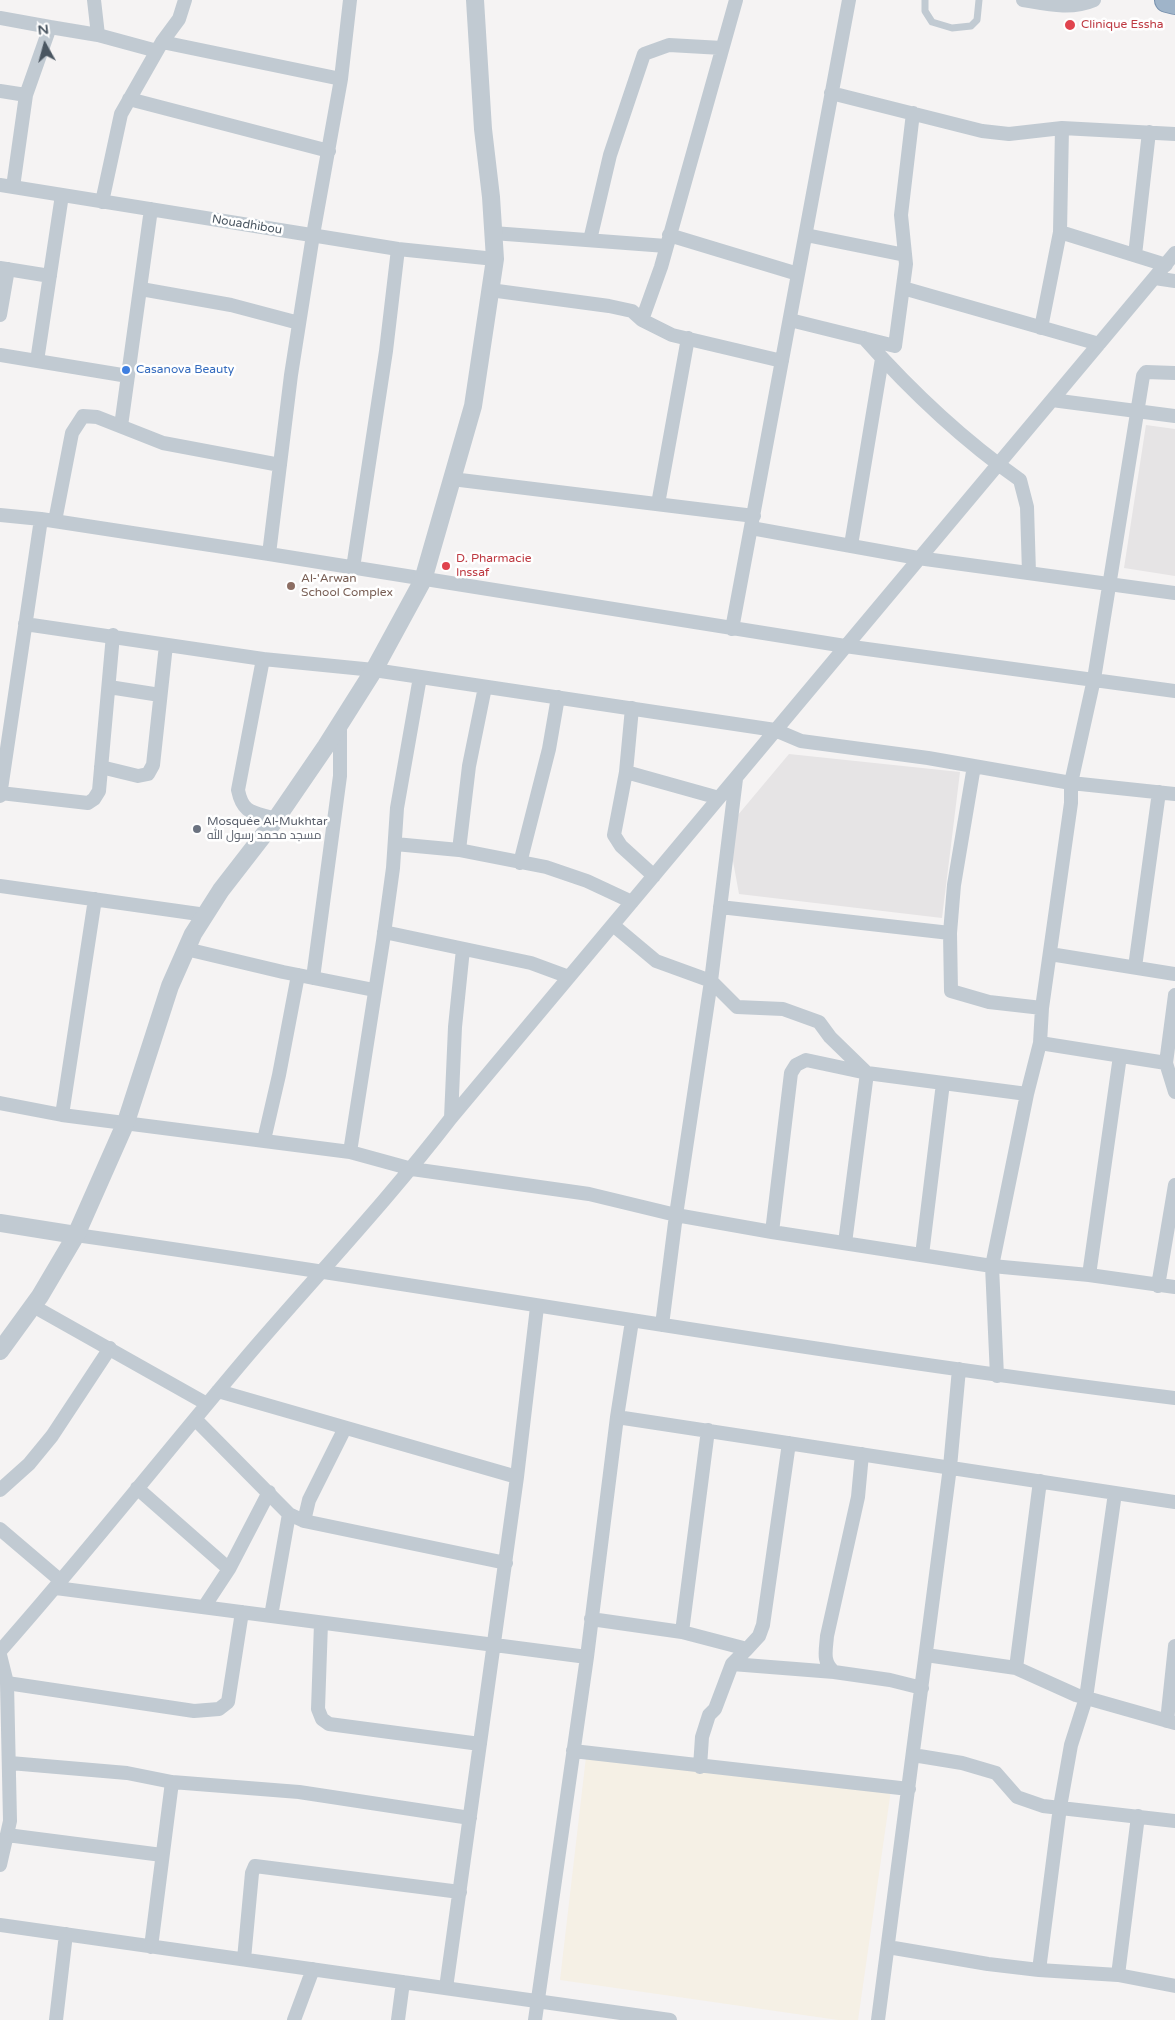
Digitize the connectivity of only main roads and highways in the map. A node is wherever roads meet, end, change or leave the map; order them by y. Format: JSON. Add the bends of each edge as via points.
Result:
{"nodes":[{"id":1,"x":1167,"y":0,"type":"edge"},
{"id":2,"x":1175,"y":2,"type":"edge"}],
"edges":[{"from":1,"to":2,"type":"highway"}]}
